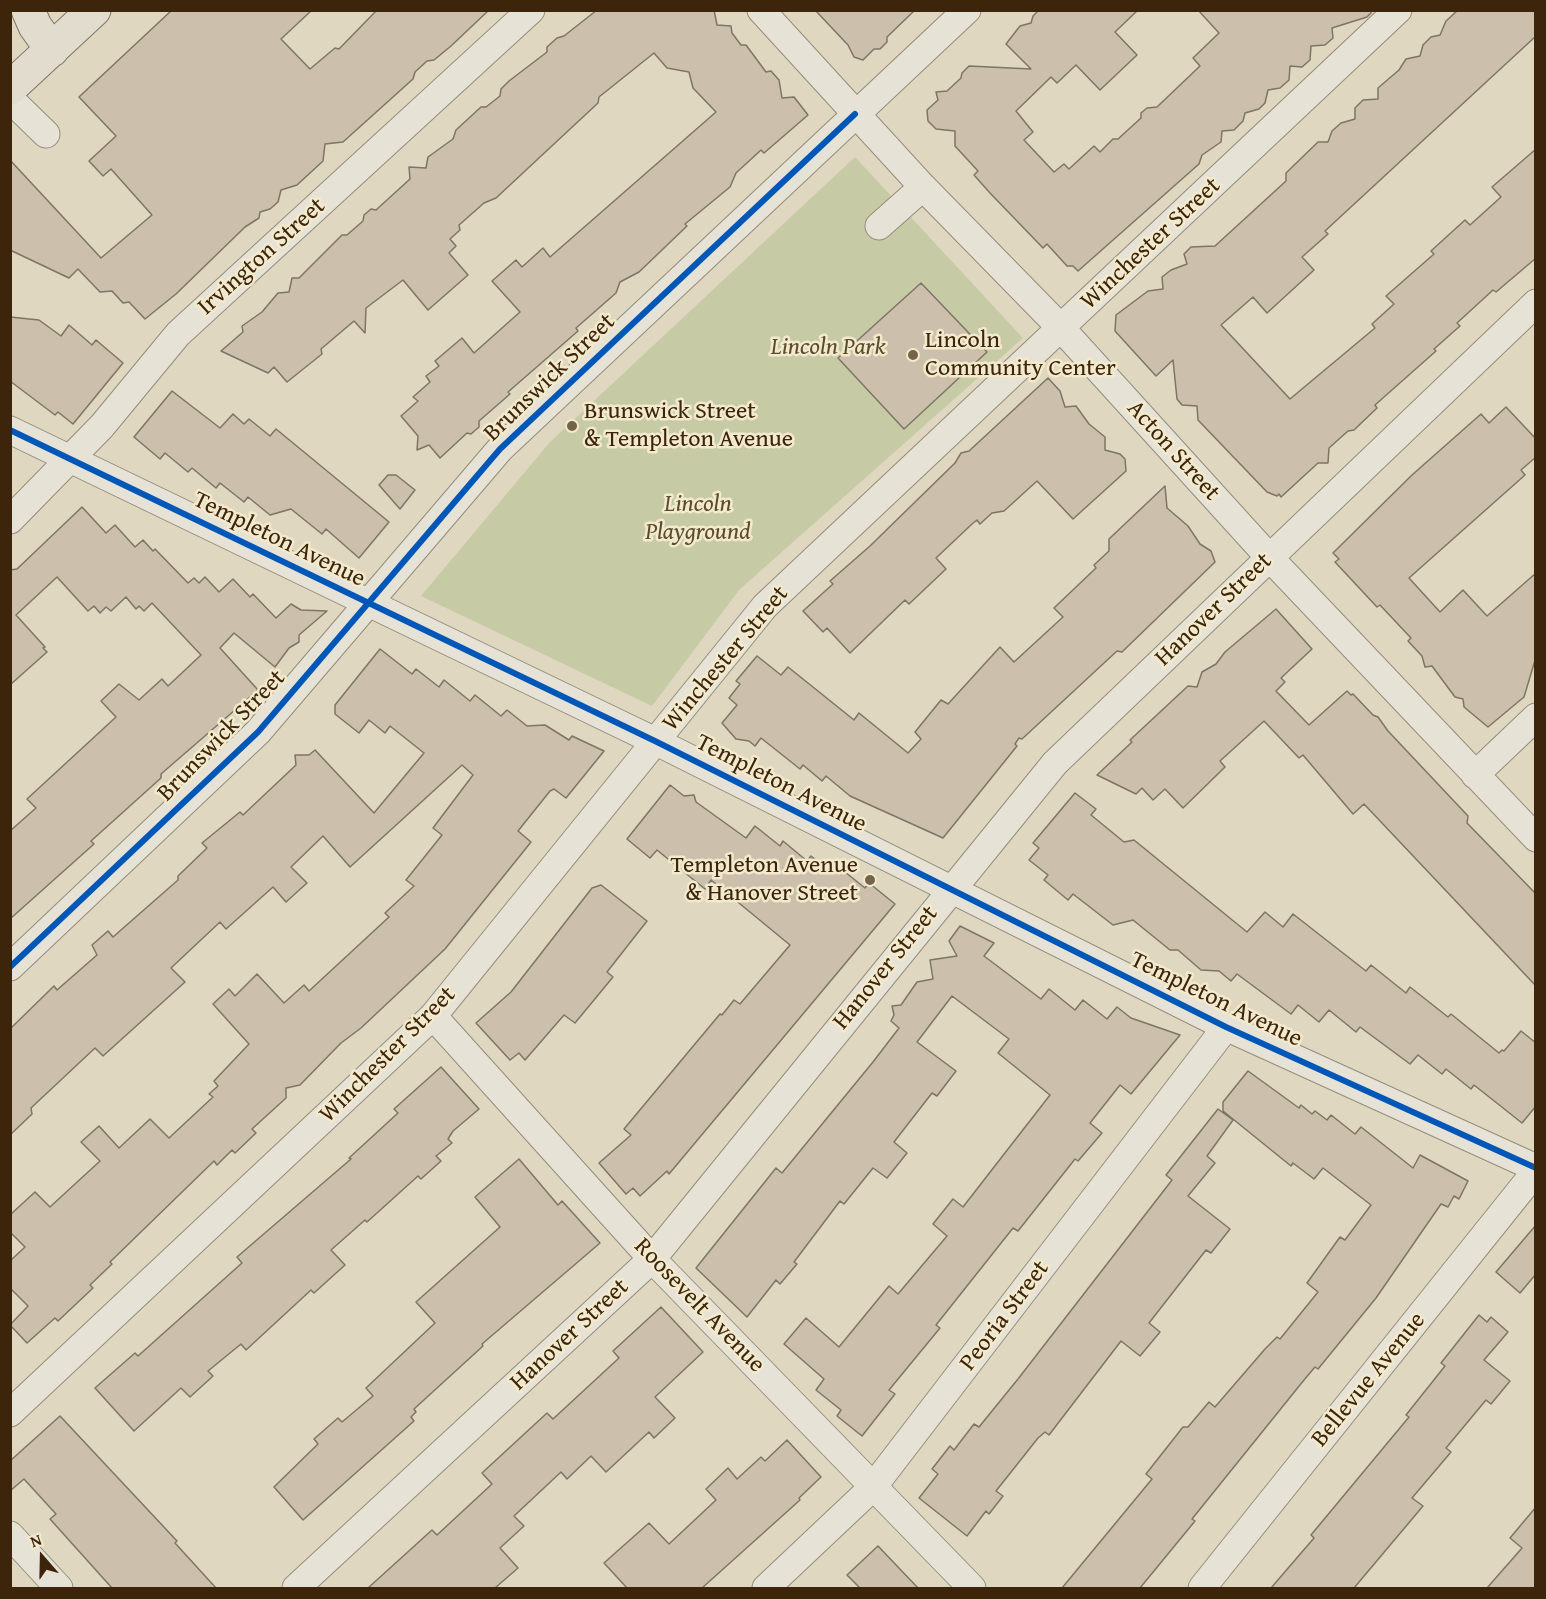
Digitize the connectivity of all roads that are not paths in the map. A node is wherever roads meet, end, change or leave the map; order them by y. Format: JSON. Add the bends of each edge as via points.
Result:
{"nodes":[{"id":1,"x":28,"y":10,"type":"edge"},
{"id":2,"x":94,"y":10,"type":"edge"},
{"id":3,"x":531,"y":10,"type":"edge"},
{"id":4,"x":761,"y":10,"type":"edge"},
{"id":5,"x":967,"y":10,"type":"edge"},
{"id":6,"x":1398,"y":10,"type":"edge"},
{"id":7,"x":52,"y":50,"type":"junction"},
{"id":8,"x":10,"y":88,"type":"edge"},
{"id":9,"x":10,"y":99,"type":"edge"},
{"id":10,"x":855,"y":114,"type":"junction"},
{"id":11,"x":46,"y":134,"type":"dead end"},
{"id":12,"x":923,"y":187,"type":"junction"},
{"id":13,"x":879,"y":226,"type":"dead end"},
{"id":14,"x":1536,"y":303,"type":"edge"},
{"id":15,"x":1062,"y":328,"type":"junction"},
{"id":16,"x":10,"y":430,"type":"edge"},
{"id":17,"x":71,"y":460,"type":"junction"},
{"id":18,"x":10,"y":520,"type":"edge"},
{"id":19,"x":1268,"y":556,"type":"junction"},
{"id":20,"x":368,"y":603,"type":"junction"},
{"id":21,"x":1536,"y":717,"type":"edge"},
{"id":22,"x":657,"y":742,"type":"junction"},
{"id":23,"x":1475,"y":775,"type":"junction"},
{"id":24,"x":1536,"y":838,"type":"edge"},
{"id":25,"x":950,"y":889,"type":"junction"},
{"id":26,"x":10,"y":967,"type":"edge"},
{"id":27,"x":433,"y":1016,"type":"junction"},
{"id":28,"x":1226,"y":1027,"type":"junction"},
{"id":29,"x":1536,"y":1170,"type":"edge"},
{"id":30,"x":652,"y":1259,"type":"junction"},
{"id":31,"x":10,"y":1413,"type":"edge"},
{"id":32,"x":873,"y":1487,"type":"junction"},
{"id":33,"x":10,"y":1535,"type":"edge"},
{"id":34,"x":59,"y":1588,"type":"edge"},
{"id":35,"x":296,"y":1588,"type":"edge"},
{"id":36,"x":766,"y":1588,"type":"edge"},
{"id":37,"x":972,"y":1588,"type":"edge"},
{"id":38,"x":1202,"y":1588,"type":"edge"}],
"edges":[{"from":1,"to":7,"type":"main road"},
{"from":2,"to":7,"type":"main road"},
{"from":3,"to":17,"type":"street","name":"Irvington Street","via":[[178,334]]},
{"from":4,"to":10,"type":"street","name":"Acton Street"},
{"from":5,"to":10,"type":"street","name":"Brunswick Street"},
{"from":6,"to":15,"type":"street","name":"Winchester Street"},
{"from":7,"to":8,"type":"main road"},
{"from":9,"to":11,"type":"street"},
{"from":10,"to":12,"type":"street","name":"Acton Street"},
{"from":10,"to":20,"type":"street","name":"Brunswick Street","via":[[500,449]]},
{"from":12,"to":13,"type":"street"},
{"from":12,"to":15,"type":"street","name":"Acton Street"},
{"from":14,"to":19,"type":"street","name":"Hanover Street"},
{"from":15,"to":19,"type":"street","name":"Acton Street"},
{"from":15,"to":22,"type":"street","name":"Winchester Street","via":[[765,606]]},
{"from":16,"to":17,"type":"street","name":"Templeton Avenue"},
{"from":17,"to":18,"type":"street","name":"Irvington Street"},
{"from":17,"to":20,"type":"street","name":"Templeton Avenue"},
{"from":19,"to":23,"type":"street","name":"Acton Street"},
{"from":19,"to":25,"type":"street","name":"Hanover Street","via":[[1055,763]]},
{"from":20,"to":22,"type":"street","name":"Templeton Avenue"},
{"from":20,"to":26,"type":"street","name":"Brunswick Street","via":[[258,732]]},
{"from":21,"to":23,"type":"street"},
{"from":22,"to":25,"type":"street","name":"Templeton Avenue"},
{"from":22,"to":27,"type":"street","name":"Winchester Street"},
{"from":23,"to":24,"type":"street","name":"Acton Street"},
{"from":25,"to":28,"type":"street","name":"Templeton Avenue"},
{"from":25,"to":30,"type":"street","name":"Hanover Street"},
{"from":27,"to":30,"type":"street","name":"Roosevelt Avenue"},
{"from":27,"to":31,"type":"street","name":"Winchester Street"},
{"from":28,"to":29,"type":"street","name":"Templeton Avenue"},
{"from":28,"to":32,"type":"street","name":"Peoria Street"},
{"from":29,"to":38,"type":"street","name":"Bellevue Avenue"},
{"from":30,"to":32,"type":"street","name":"Roosevelt Avenue"},
{"from":30,"to":35,"type":"street","name":"Hanover Street"},
{"from":32,"to":36,"type":"street","name":"Peoria Street"},
{"from":32,"to":37,"type":"street","name":"Roosevelt Avenue"},
{"from":33,"to":34,"type":"street"}]}
